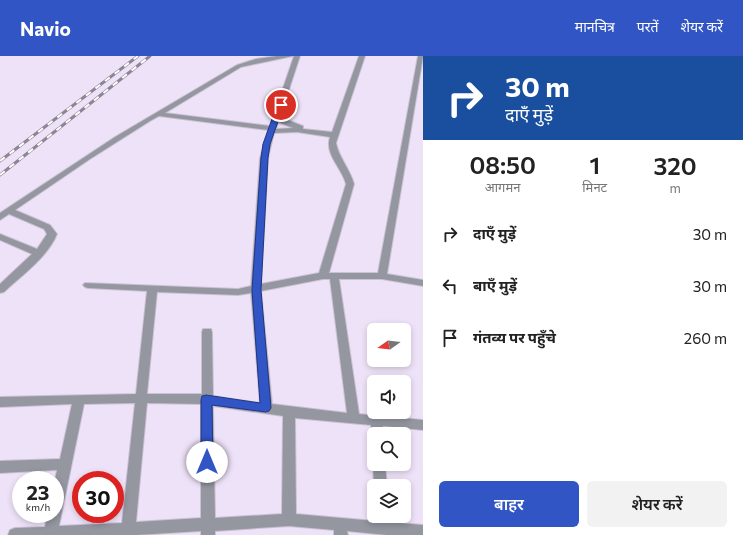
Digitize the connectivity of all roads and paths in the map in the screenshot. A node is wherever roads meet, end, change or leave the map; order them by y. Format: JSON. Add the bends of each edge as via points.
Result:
{"nodes":[{"id":1,"x":260,"y":56,"type":"edge"},
{"id":2,"x":290,"y":56,"type":"edge"},
{"id":3,"x":297,"y":56,"type":"edge"},
{"id":4,"x":362,"y":56,"type":"edge"},
{"id":5,"x":421,"y":56,"type":"edge"},
{"id":6,"x":248,"y":62,"type":"junction"},
{"id":7,"x":157,"y":114,"type":"junction"},
{"id":8,"x":276,"y":118,"type":"junction"},
{"id":9,"x":272,"y":130,"type":"junction"},
{"id":10,"x":305,"y":131,"type":"junction"},
{"id":11,"x":334,"y":135,"type":"junction"},
{"id":12,"x":9,"y":211,"type":"junction"},
{"id":13,"x":0,"y":218,"type":"edge"},
{"id":14,"x":0,"y":237,"type":"edge"},
{"id":15,"x":38,"y":253,"type":"junction"},
{"id":16,"x":329,"y":276,"type":"junction"},
{"id":17,"x":382,"y":276,"type":"junction"},
{"id":18,"x":423,"y":283,"type":"edge"},
{"id":19,"x":88,"y":284,"type":"dead end"},
{"id":20,"x":152,"y":289,"type":"junction"},
{"id":21,"x":0,"y":290,"type":"edge"},
{"id":22,"x":256,"y":290,"type":"junction"},
{"id":23,"x":207,"y":332,"type":"dead end"},
{"id":24,"x":79,"y":399,"type":"junction"},
{"id":25,"x":141,"y":399,"type":"junction"},
{"id":26,"x":206,"y":400,"type":"junction"},
{"id":27,"x":0,"y":402,"type":"edge"},
{"id":28,"x":266,"y":408,"type":"junction"},
{"id":29,"x":290,"y":412,"type":"junction"},
{"id":30,"x":354,"y":418,"type":"junction"},
{"id":31,"x":377,"y":421,"type":"junction"},
{"id":32,"x":423,"y":425,"type":"edge"},
{"id":33,"x":377,"y":427,"type":"edge"},
{"id":34,"x":64,"y":464,"type":"junction"},
{"id":35,"x":0,"y":467,"type":"edge"},
{"id":36,"x":63,"y":471,"type":"edge"},
{"id":37,"x":289,"y":520,"type":"junction"},
{"id":38,"x":52,"y":523,"type":"edge"},
{"id":39,"x":376,"y":523,"type":"edge"},
{"id":40,"x":386,"y":523,"type":"edge"},
{"id":41,"x":340,"y":529,"type":"edge"},
{"id":42,"x":208,"y":530,"type":"edge"},
{"id":43,"x":128,"y":532,"type":"edge"},
{"id":44,"x":423,"y":532,"type":"edge"},
{"id":45,"x":50,"y":534,"type":"edge"},
{"id":46,"x":16,"y":535,"type":"edge"}],
"edges":[{"from":1,"to":6,"type":"street"},
{"from":2,"to":6,"type":"street"},
{"from":3,"to":8,"type":"street"},
{"from":4,"to":11,"type":"street"},
{"from":5,"to":17,"type":"street"},
{"from":6,"to":7,"type":"street"},
{"from":7,"to":9,"type":"street"},
{"from":7,"to":12,"type":"street"},
{"from":8,"to":9,"type":"street"},
{"from":8,"to":10,"type":"street"},
{"from":9,"to":10,"type":"street"},
{"from":9,"to":22,"type":"street","via":[[264,158]]},
{"from":10,"to":11,"type":"street"},
{"from":11,"to":16,"type":"street","via":[[333,150],[350,184]]},
{"from":12,"to":13,"type":"street"},
{"from":12,"to":15,"type":"street","via":[[51,230],[51,237]]},
{"from":14,"to":15,"type":"street"},
{"from":15,"to":21,"type":"street"},
{"from":16,"to":17,"type":"street"},
{"from":16,"to":22,"type":"street"},
{"from":16,"to":30,"type":"street"},
{"from":17,"to":18,"type":"street"},
{"from":19,"to":20,"type":"street"},
{"from":20,"to":22,"type":"street","via":[[229,292]]},
{"from":20,"to":25,"type":"street"},
{"from":22,"to":28,"type":"street"},
{"from":23,"to":26,"type":"street"},
{"from":24,"to":25,"type":"street"},
{"from":24,"to":27,"type":"street"},
{"from":24,"to":34,"type":"street"},
{"from":25,"to":26,"type":"street"},
{"from":25,"to":43,"type":"street"},
{"from":26,"to":28,"type":"street"},
{"from":26,"to":42,"type":"street"},
{"from":28,"to":29,"type":"street"},
{"from":29,"to":30,"type":"street"},
{"from":29,"to":37,"type":"street"},
{"from":30,"to":31,"type":"street"},
{"from":31,"to":32,"type":"street"},
{"from":31,"to":33,"type":"street"},
{"from":34,"to":35,"type":"street"},
{"from":34,"to":36,"type":"street"},
{"from":37,"to":41,"type":"street"},
{"from":37,"to":42,"type":"street"},
{"from":38,"to":45,"type":"street"},
{"from":39,"to":41,"type":"street"},
{"from":40,"to":44,"type":"street"},
{"from":42,"to":43,"type":"street"},
{"from":43,"to":45,"type":"street"},
{"from":45,"to":46,"type":"street"}]}
